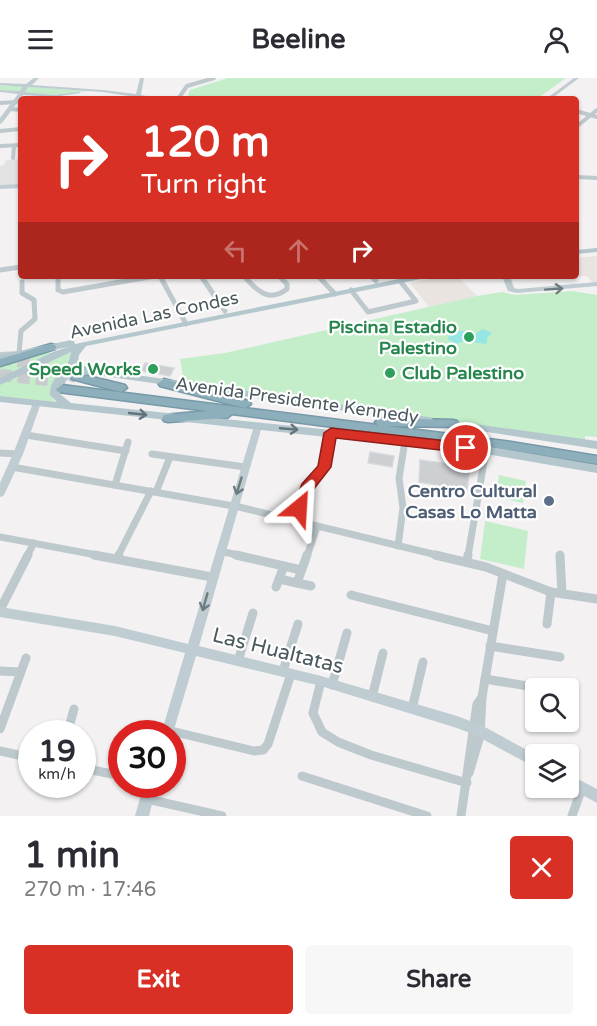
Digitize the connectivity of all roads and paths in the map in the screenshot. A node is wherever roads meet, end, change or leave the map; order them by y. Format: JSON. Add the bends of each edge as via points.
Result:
{"nodes":[{"id":1,"x":37,"y":78,"type":"edge"},
{"id":2,"x":142,"y":78,"type":"edge"},
{"id":3,"x":214,"y":78,"type":"edge"},
{"id":4,"x":577,"y":78,"type":"edge"},
{"id":5,"x":205,"y":79,"type":"edge"},
{"id":6,"x":0,"y":84,"type":"edge"},
{"id":7,"x":28,"y":86,"type":"junction"},
{"id":8,"x":0,"y":91,"type":"edge"},
{"id":9,"x":22,"y":93,"type":"junction"},
{"id":10,"x":120,"y":94,"type":"junction"},
{"id":11,"x":20,"y":96,"type":"edge"},
{"id":12,"x":138,"y":96,"type":"joint"},
{"id":13,"x":178,"y":96,"type":"edge"},
{"id":14,"x":552,"y":96,"type":"edge"},
{"id":15,"x":18,"y":99,"type":"edge"},
{"id":16,"x":16,"y":102,"type":"junction"},
{"id":17,"x":0,"y":103,"type":"edge"},
{"id":18,"x":10,"y":109,"type":"junction"},
{"id":19,"x":18,"y":110,"type":"edge"},
{"id":20,"x":597,"y":110,"type":"edge"},
{"id":21,"x":579,"y":112,"type":"edge"},
{"id":22,"x":591,"y":115,"type":"junction"},
{"id":23,"x":597,"y":117,"type":"edge"},
{"id":24,"x":0,"y":122,"type":"edge"},
{"id":25,"x":579,"y":125,"type":"edge"},
{"id":26,"x":18,"y":129,"type":"edge"},
{"id":27,"x":0,"y":131,"type":"edge"},
{"id":28,"x":18,"y":145,"type":"edge"},
{"id":29,"x":0,"y":146,"type":"edge"},
{"id":30,"x":14,"y":146,"type":"junction"},
{"id":31,"x":13,"y":158,"type":"dead end"},
{"id":32,"x":579,"y":177,"type":"edge"},
{"id":33,"x":597,"y":178,"type":"edge"},
{"id":34,"x":18,"y":186,"type":"edge"},
{"id":35,"x":0,"y":188,"type":"edge"},
{"id":36,"x":597,"y":250,"type":"edge"},
{"id":37,"x":579,"y":252,"type":"edge"},
{"id":38,"x":18,"y":267,"type":"edge"},
{"id":39,"x":0,"y":270,"type":"edge"},
{"id":40,"x":57,"y":279,"type":"edge"},
{"id":41,"x":138,"y":279,"type":"edge"},
{"id":42,"x":162,"y":279,"type":"edge"},
{"id":43,"x":203,"y":279,"type":"edge"},
{"id":44,"x":247,"y":279,"type":"edge"},
{"id":45,"x":281,"y":279,"type":"edge"},
{"id":46,"x":321,"y":279,"type":"edge"},
{"id":47,"x":373,"y":279,"type":"edge"},
{"id":48,"x":396,"y":279,"type":"edge"},
{"id":49,"x":401,"y":279,"type":"edge"},
{"id":50,"x":507,"y":279,"type":"edge"},
{"id":51,"x":22,"y":282,"type":"dead end"},
{"id":52,"x":597,"y":284,"type":"edge"},
{"id":53,"x":351,"y":290,"type":"junction"},
{"id":54,"x":333,"y":292,"type":"junction"},
{"id":55,"x":276,"y":298,"type":"junction"},
{"id":56,"x":225,"y":311,"type":"junction"},
{"id":57,"x":186,"y":321,"type":"junction"},
{"id":58,"x":83,"y":344,"type":"junction"},
{"id":59,"x":51,"y":347,"type":"joint"},
{"id":60,"x":0,"y":356,"type":"edge"},
{"id":61,"x":18,"y":356,"type":"junction"},
{"id":62,"x":0,"y":363,"type":"edge"},
{"id":63,"x":94,"y":372,"type":"junction"},
{"id":64,"x":17,"y":375,"type":"junction"},
{"id":65,"x":0,"y":382,"type":"edge"},
{"id":66,"x":164,"y":383,"type":"junction"},
{"id":67,"x":0,"y":399,"type":"edge"},
{"id":68,"x":37,"y":403,"type":"junction"},
{"id":69,"x":245,"y":404,"type":"junction"},
{"id":70,"x":69,"y":407,"type":"junction"},
{"id":71,"x":263,"y":414,"type":"junction"},
{"id":72,"x":168,"y":418,"type":"junction"},
{"id":73,"x":381,"y":422,"type":"junction"},
{"id":74,"x":453,"y":424,"type":"junction"},
{"id":75,"x":258,"y":426,"type":"junction"},
{"id":76,"x":331,"y":433,"type":"junction"},
{"id":77,"x":26,"y":435,"type":"junction"},
{"id":78,"x":405,"y":441,"type":"junction"},
{"id":79,"x":128,"y":442,"type":"dead end"},
{"id":80,"x":597,"y":445,"type":"edge"},
{"id":81,"x":486,"y":450,"type":"junction"},
{"id":82,"x":126,"y":451,"type":"junction"},
{"id":83,"x":597,"y":452,"type":"edge"},
{"id":84,"x":0,"y":453,"type":"edge"},
{"id":85,"x":18,"y":454,"type":"junction"},
{"id":86,"x":152,"y":454,"type":"dead end"},
{"id":87,"x":170,"y":457,"type":"junction"},
{"id":88,"x":597,"y":460,"type":"edge"},
{"id":89,"x":12,"y":467,"type":"junction"},
{"id":90,"x":245,"y":467,"type":"junction"},
{"id":91,"x":597,"y":469,"type":"edge"},
{"id":92,"x":115,"y":485,"type":"junction"},
{"id":93,"x":153,"y":492,"type":"junction"},
{"id":94,"x":0,"y":493,"type":"edge"},
{"id":95,"x":233,"y":506,"type":"junction"},
{"id":96,"x":296,"y":521,"type":"junction"},
{"id":97,"x":317,"y":527,"type":"junction"},
{"id":98,"x":0,"y":537,"type":"edge"},
{"id":99,"x":34,"y":543,"type":"junction"},
{"id":100,"x":399,"y":546,"type":"junction"},
{"id":101,"x":220,"y":551,"type":"junction"},
{"id":102,"x":560,"y":555,"type":"dead end"},
{"id":103,"x":117,"y":559,"type":"junction"},
{"id":104,"x":467,"y":562,"type":"junction"},
{"id":105,"x":284,"y":566,"type":"junction"},
{"id":106,"x":301,"y":570,"type":"junction"},
{"id":107,"x":504,"y":574,"type":"junction"},
{"id":108,"x":212,"y":577,"type":"junction"},
{"id":109,"x":297,"y":583,"type":"junction"},
{"id":110,"x":310,"y":586,"type":"dead end"},
{"id":111,"x":551,"y":592,"type":"junction"},
{"id":112,"x":562,"y":594,"type":"junction"},
{"id":113,"x":351,"y":595,"type":"dead end"},
{"id":114,"x":597,"y":599,"type":"edge"},
{"id":115,"x":0,"y":611,"type":"edge"},
{"id":116,"x":252,"y":613,"type":"dead end"},
{"id":117,"x":298,"y":624,"type":"dead end"},
{"id":118,"x":547,"y":624,"type":"dead end"},
{"id":119,"x":493,"y":631,"type":"junction"},
{"id":120,"x":347,"y":633,"type":"dead end"},
{"id":121,"x":490,"y":646,"type":"junction"},
{"id":122,"x":191,"y":649,"type":"junction"},
{"id":123,"x":383,"y":653,"type":"dead end"},
{"id":124,"x":560,"y":657,"type":"dead end"},
{"id":125,"x":26,"y":658,"type":"dead end"},
{"id":126,"x":238,"y":661,"type":"junction"},
{"id":127,"x":423,"y":662,"type":"dead end"},
{"id":128,"x":0,"y":671,"type":"edge"},
{"id":129,"x":20,"y":672,"type":"junction"},
{"id":130,"x":287,"y":673,"type":"junction"},
{"id":131,"x":485,"y":679,"type":"junction"},
{"id":132,"x":326,"y":683,"type":"junction"},
{"id":133,"x":525,"y":686,"type":"edge"},
{"id":134,"x":372,"y":697,"type":"junction"},
{"id":135,"x":74,"y":709,"type":"dead end"},
{"id":136,"x":412,"y":709,"type":"junction"},
{"id":137,"x":71,"y":720,"type":"edge"},
{"id":138,"x":170,"y":720,"type":"edge"},
{"id":139,"x":0,"y":729,"type":"edge"},
{"id":140,"x":476,"y":729,"type":"junction"},
{"id":141,"x":186,"y":736,"type":"edge"},
{"id":142,"x":0,"y":751,"type":"edge"},
{"id":143,"x":18,"y":755,"type":"edge"},
{"id":144,"x":525,"y":756,"type":"edge"},
{"id":145,"x":302,"y":776,"type":"dead end"},
{"id":146,"x":468,"y":778,"type":"junction"},
{"id":147,"x":579,"y":786,"type":"edge"},
{"id":148,"x":582,"y":788,"type":"junction"},
{"id":149,"x":597,"y":796,"type":"edge"},
{"id":150,"x":147,"y":799,"type":"joint"},
{"id":151,"x":142,"y":816,"type":"edge"},
{"id":152,"x":222,"y":816,"type":"edge"},
{"id":153,"x":427,"y":816,"type":"edge"},
{"id":154,"x":461,"y":816,"type":"edge"},
{"id":155,"x":572,"y":816,"type":"edge"}],
"edges":[{"from":1,"to":7,"type":"street"},
{"from":2,"to":12,"type":"street"},
{"from":3,"to":5,"type":"street"},
{"from":4,"to":14,"type":"street"},
{"from":5,"to":13,"type":"street","via":[[184,87]]},
{"from":6,"to":7,"type":"street"},
{"from":7,"to":9,"type":"street"},
{"from":7,"to":10,"type":"street"},
{"from":8,"to":9,"type":"street"},
{"from":9,"to":10,"type":"street"},
{"from":9,"to":11,"type":"street"},
{"from":10,"to":12,"type":"street"},
{"from":15,"to":16,"type":"street"},
{"from":16,"to":17,"type":"street"},
{"from":16,"to":18,"type":"street"},
{"from":18,"to":19,"type":"street"},
{"from":18,"to":24,"type":"street"},
{"from":20,"to":22,"type":"street"},
{"from":21,"to":22,"type":"street"},
{"from":22,"to":23,"type":"street"},
{"from":22,"to":25,"type":"street"},
{"from":26,"to":27,"type":"street"},
{"from":28,"to":30,"type":"street"},
{"from":29,"to":30,"type":"street"},
{"from":30,"to":31,"type":"street"},
{"from":32,"to":33,"type":"street"},
{"from":34,"to":35,"type":"street"},
{"from":36,"to":37,"type":"main road"},
{"from":38,"to":39,"type":"street"},
{"from":40,"to":41,"type":"street","via":[[58,290],[63,292]]},
{"from":42,"to":57,"type":"street"},
{"from":43,"to":56,"type":"street"},
{"from":44,"to":55,"type":"street","via":[[260,294]]},
{"from":45,"to":55,"type":"street","via":[[288,287]]},
{"from":46,"to":54,"type":"street"},
{"from":47,"to":54,"type":"main road","name":"Avenida Las Condes"},
{"from":48,"to":53,"type":"main road","name":"Avenida Las Condes"},
{"from":49,"to":53,"type":"street","via":[[416,301],[368,312]]},
{"from":50,"to":52,"type":"street","one_way":true,"via":[[511,289],[527,291]]},
{"from":51,"to":61,"type":"street","via":[[22,293],[34,300],[35,319],[20,332]]},
{"from":53,"to":54,"type":"main road","name":"Avenida Las Condes"},
{"from":54,"to":55,"type":"main road","name":"Avenida Las Condes"},
{"from":54,"to":57,"type":"main road","name":"Avenida Las Condes"},
{"from":55,"to":56,"type":"main road","name":"Avenida Las Condes"},
{"from":56,"to":57,"type":"main road","name":"Avenida Las Condes"},
{"from":57,"to":58,"type":"main road","name":"Avenida Las Condes"},
{"from":57,"to":59,"type":"main road","name":"Avenida Las Condes"},
{"from":58,"to":63,"type":"main road","via":[[75,352],[73,363]]},
{"from":58,"to":64,"type":"main road","name":"Avenida Las Condes"},
{"from":59,"to":61,"type":"highway"},
{"from":60,"to":61,"type":"main road"},
{"from":61,"to":62,"type":"highway"},
{"from":61,"to":64,"type":"main road","via":[[26,363]]},
{"from":63,"to":66,"type":"main road"},
{"from":63,"to":70,"type":"main road","via":[[70,374],[56,383],[54,394]]},
{"from":64,"to":65,"type":"main road","name":"Avenida Las Condes"},
{"from":66,"to":69,"type":"highway"},
{"from":66,"to":74,"type":"main road"},
{"from":67,"to":68,"type":"main road"},
{"from":68,"to":70,"type":"main road"},
{"from":68,"to":77,"type":"street"},
{"from":69,"to":71,"type":"highway","name":"Avenida Presidente Kennedy","via":[[68,383]]},
{"from":69,"to":73,"type":"highway","name":"Avenida Presidente Kennedy"},
{"from":70,"to":72,"type":"main road","one_way":true},
{"from":71,"to":72,"type":"highway"},
{"from":71,"to":88,"type":"highway","name":"Avenida Presidente Kennedy"},
{"from":72,"to":75,"type":"main road"},
{"from":73,"to":74,"type":"highway"},
{"from":73,"to":83,"type":"highway","name":"Avenida Presidente Kennedy"},
{"from":74,"to":80,"type":"main road"},
{"from":75,"to":76,"type":"main road","one_way":true},
{"from":75,"to":90,"type":"street"},
{"from":76,"to":78,"type":"main road"},
{"from":76,"to":96,"type":"street","via":[[324,467],[303,495]]},
{"from":77,"to":82,"type":"street"},
{"from":77,"to":85,"type":"street"},
{"from":78,"to":81,"type":"main road"},
{"from":78,"to":100,"type":"street","via":[[399,478],[403,508]]},
{"from":79,"to":82,"type":"street"},
{"from":81,"to":91,"type":"main road"},
{"from":81,"to":104,"type":"street"},
{"from":82,"to":92,"type":"street"},
{"from":84,"to":85,"type":"street"},
{"from":85,"to":89,"type":"street"},
{"from":86,"to":87,"type":"street"},
{"from":87,"to":90,"type":"street"},
{"from":87,"to":93,"type":"street"},
{"from":89,"to":92,"type":"street"},
{"from":89,"to":94,"type":"street"},
{"from":90,"to":95,"type":"street","one_way":true},
{"from":92,"to":93,"type":"street"},
{"from":93,"to":95,"type":"street"},
{"from":93,"to":103,"type":"street"},
{"from":95,"to":96,"type":"street"},
{"from":95,"to":101,"type":"street"},
{"from":96,"to":97,"type":"street"},
{"from":97,"to":100,"type":"street"},
{"from":97,"to":106,"type":"street"},
{"from":98,"to":99,"type":"street"},
{"from":99,"to":103,"type":"street"},
{"from":99,"to":115,"type":"street"},
{"from":100,"to":104,"type":"street"},
{"from":101,"to":105,"type":"street"},
{"from":101,"to":108,"type":"street"},
{"from":102,"to":112,"type":"street"},
{"from":103,"to":108,"type":"street"},
{"from":104,"to":107,"type":"street"},
{"from":105,"to":106,"type":"street"},
{"from":105,"to":109,"type":"street","via":[[278,583]]},
{"from":106,"to":109,"type":"street"},
{"from":107,"to":111,"type":"street"},
{"from":107,"to":119,"type":"street"},
{"from":108,"to":122,"type":"street","one_way":true},
{"from":109,"to":110,"type":"street"},
{"from":111,"to":112,"type":"street"},
{"from":111,"to":118,"type":"street"},
{"from":112,"to":114,"type":"street"},
{"from":113,"to":119,"type":"street"},
{"from":115,"to":122,"type":"street","name":"Las Hualtatas","via":[[103,628]]},
{"from":116,"to":126,"type":"street"},
{"from":117,"to":130,"type":"street"},
{"from":119,"to":121,"type":"street"},
{"from":120,"to":132,"type":"street"},
{"from":121,"to":124,"type":"street"},
{"from":121,"to":131,"type":"street"},
{"from":122,"to":126,"type":"street","name":"Las Hualtatas"},
{"from":122,"to":138,"type":"street"},
{"from":123,"to":134,"type":"street"},
{"from":125,"to":129,"type":"street"},
{"from":126,"to":130,"type":"street","name":"Las Hualtatas"},
{"from":127,"to":136,"type":"street"},
{"from":128,"to":129,"type":"street"},
{"from":129,"to":139,"type":"street"},
{"from":130,"to":132,"type":"street","name":"Las Hualtatas"},
{"from":130,"to":141,"type":"street","via":[[263,750]]},
{"from":131,"to":133,"type":"street"},
{"from":131,"to":140,"type":"street"},
{"from":132,"to":134,"type":"street","name":"Las Hualtatas"},
{"from":132,"to":146,"type":"street","via":[[313,714],[326,736],[371,755]]},
{"from":134,"to":136,"type":"street","name":"Las Hualtatas"},
{"from":135,"to":137,"type":"street"},
{"from":136,"to":140,"type":"street","name":"Las Hualtatas"},
{"from":140,"to":144,"type":"street","name":"Las Hualtatas"},
{"from":140,"to":146,"type":"street"},
{"from":142,"to":143,"type":"street"},
{"from":145,"to":153,"type":"street"},
{"from":146,"to":154,"type":"street"},
{"from":147,"to":148,"type":"street"},
{"from":148,"to":149,"type":"street"},
{"from":148,"to":155,"type":"street"},
{"from":150,"to":151,"type":"street"},
{"from":150,"to":152,"type":"street"}]}
